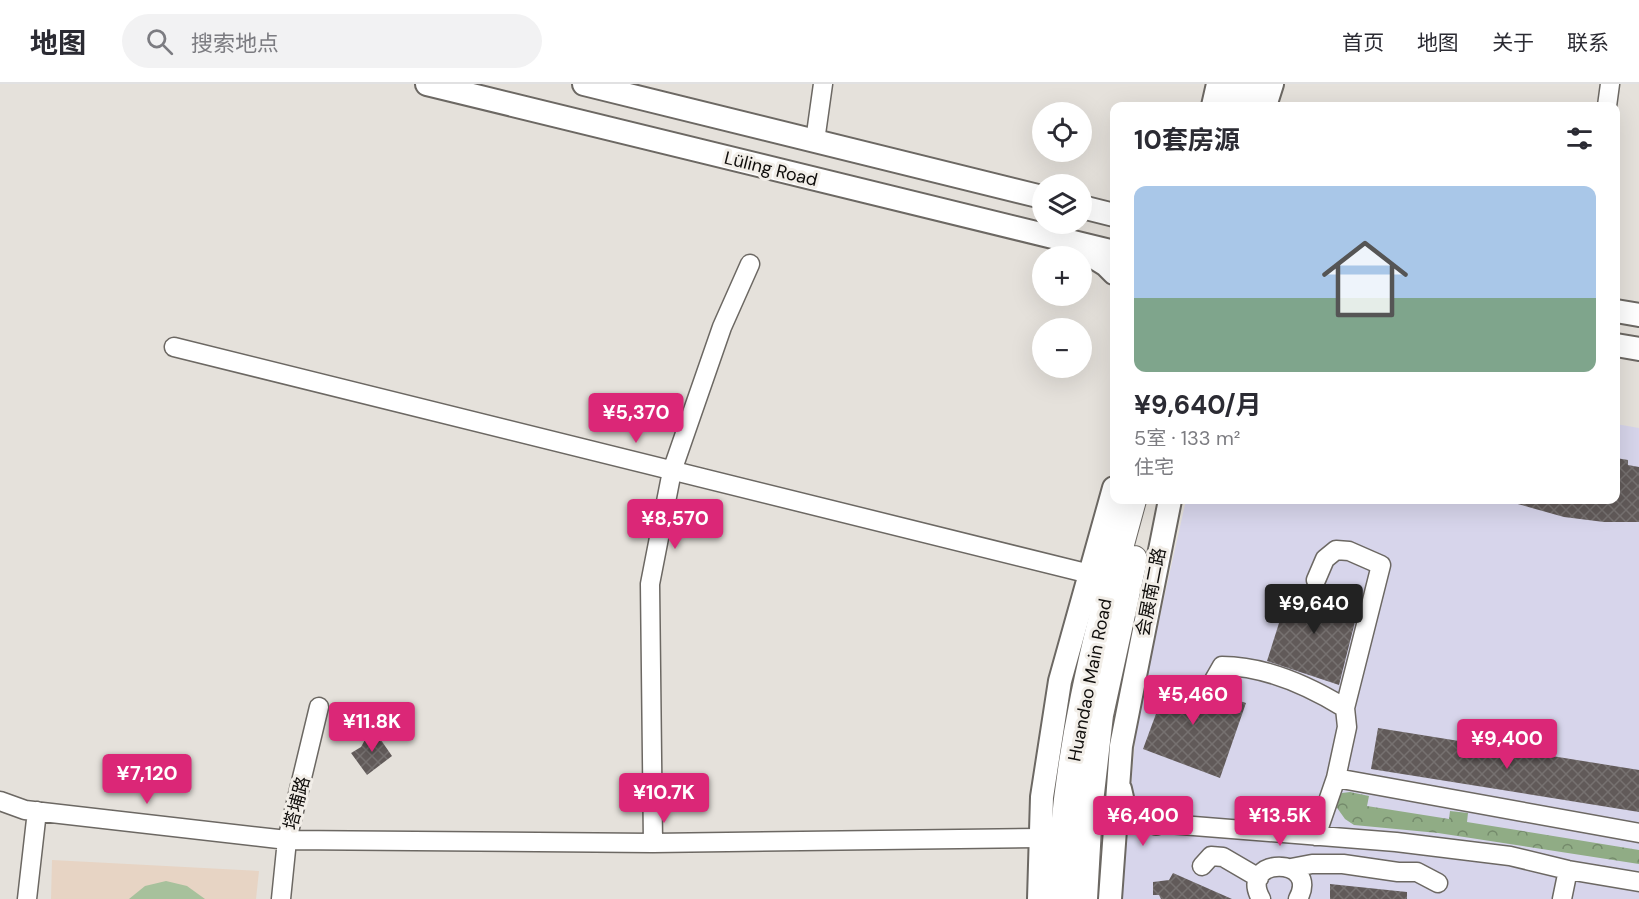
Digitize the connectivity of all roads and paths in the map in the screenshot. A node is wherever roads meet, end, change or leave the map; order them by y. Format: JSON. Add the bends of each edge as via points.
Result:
{"nodes":[{"id":1,"x":427,"y":84,"type":"edge"},
{"id":2,"x":584,"y":84,"type":"edge"},
{"id":3,"x":823,"y":84,"type":"edge"},
{"id":4,"x":1218,"y":84,"type":"edge"},
{"id":5,"x":1235,"y":84,"type":"edge"},
{"id":6,"x":1254,"y":84,"type":"edge"},
{"id":7,"x":1272,"y":84,"type":"edge"},
{"id":8,"x":1610,"y":84,"type":"edge"},
{"id":9,"x":1214,"y":102,"type":"edge"},
{"id":10,"x":1230,"y":102,"type":"edge"},
{"id":11,"x":1249,"y":102,"type":"edge"},
{"id":12,"x":1266,"y":102,"type":"edge"},
{"id":13,"x":1608,"y":102,"type":"edge"},
{"id":14,"x":815,"y":141,"type":"junction"},
{"id":15,"x":1032,"y":195,"type":"edge"},
{"id":16,"x":1110,"y":203,"type":"edge"},
{"id":17,"x":1092,"y":205,"type":"edge"},
{"id":18,"x":1092,"y":210,"type":"edge"},
{"id":19,"x":1110,"y":214,"type":"edge"},
{"id":20,"x":1043,"y":237,"type":"junction"},
{"id":21,"x":1110,"y":251,"type":"edge"},
{"id":22,"x":750,"y":264,"type":"dead end"},
{"id":23,"x":1110,"y":270,"type":"edge"},
{"id":24,"x":1620,"y":312,"type":"edge"},
{"id":25,"x":1639,"y":315,"type":"edge"},
{"id":26,"x":1620,"y":346,"type":"edge"},
{"id":27,"x":174,"y":347,"type":"dead end"},
{"id":28,"x":1639,"y":349,"type":"edge"},
{"id":29,"x":672,"y":471,"type":"junction"},
{"id":30,"x":1110,"y":502,"type":"edge"},
{"id":31,"x":1132,"y":504,"type":"edge"},
{"id":32,"x":1148,"y":504,"type":"edge"},
{"id":33,"x":1169,"y":504,"type":"edge"},
{"id":34,"x":1090,"y":574,"type":"junction"},
{"id":35,"x":1316,"y":580,"type":"dead end"},
{"id":36,"x":1116,"y":596,"type":"junction"},
{"id":37,"x":1210,"y":687,"type":"dead end"},
{"id":38,"x":319,"y":707,"type":"dead end"},
{"id":39,"x":1345,"y":708,"type":"junction"},
{"id":40,"x":1336,"y":778,"type":"junction"},
{"id":41,"x":1119,"y":785,"type":"junction"},
{"id":42,"x":0,"y":801,"type":"edge"},
{"id":43,"x":37,"y":811,"type":"junction"},
{"id":44,"x":1156,"y":823,"type":"junction"},
{"id":45,"x":1639,"y":833,"type":"edge"},
{"id":46,"x":1316,"y":836,"type":"junction"},
{"id":47,"x":1041,"y":838,"type":"junction"},
{"id":48,"x":287,"y":840,"type":"junction"},
{"id":49,"x":652,"y":843,"type":"junction"},
{"id":50,"x":1112,"y":843,"type":"junction"},
{"id":51,"x":1202,"y":866,"type":"dead end"},
{"id":52,"x":1291,"y":868,"type":"junction"},
{"id":53,"x":1568,"y":870,"type":"junction"},
{"id":54,"x":1259,"y":878,"type":"junction"},
{"id":55,"x":1639,"y":882,"type":"edge"},
{"id":56,"x":1438,"y":883,"type":"dead end"},
{"id":57,"x":27,"y":899,"type":"edge"},
{"id":58,"x":281,"y":899,"type":"edge"},
{"id":59,"x":1039,"y":899,"type":"edge"},
{"id":60,"x":1060,"y":899,"type":"edge"},
{"id":61,"x":1084,"y":899,"type":"edge"},
{"id":62,"x":1110,"y":899,"type":"edge"},
{"id":63,"x":1261,"y":899,"type":"edge"},
{"id":64,"x":1298,"y":899,"type":"edge"},
{"id":65,"x":1562,"y":899,"type":"edge"}],
"edges":[{"from":1,"to":20,"type":"main road","name":"Lüling Road"},
{"from":2,"to":14,"type":"main road","name":"Lüling Road"},
{"from":3,"to":14,"type":"street"},
{"from":4,"to":9,"type":"main road"},
{"from":5,"to":10,"type":"highway"},
{"from":6,"to":11,"type":"highway"},
{"from":7,"to":12,"type":"main road"},
{"from":8,"to":13,"type":"street"},
{"from":14,"to":15,"type":"main road","name":"Lüling Road"},
{"from":16,"to":17,"type":"main road"},
{"from":18,"to":19,"type":"main road"},
{"from":20,"to":21,"type":"main road","name":"Lüling Road"},
{"from":20,"to":23,"type":"main road","via":[[1083,251]]},
{"from":22,"to":29,"type":"street","via":[[722,327]]},
{"from":24,"to":25,"type":"main road"},
{"from":26,"to":28,"type":"main road"},
{"from":27,"to":29,"type":"street"},
{"from":29,"to":34,"type":"street"},
{"from":29,"to":49,"type":"street","via":[[650,584]]},
{"from":30,"to":34,"type":"main road"},
{"from":31,"to":36,"type":"highway","name":"Huandao Main Road"},
{"from":32,"to":36,"type":"highway","name":"Huandao Main Road"},
{"from":33,"to":41,"type":"main road","name":"会展南二路","via":[[1121,746]]},
{"from":34,"to":47,"type":"main road","via":[[1060,681],[1042,797]]},
{"from":35,"to":39,"type":"street","via":[[1325,559],[1336,550],[1349,551],[1382,565]]},
{"from":36,"to":60,"type":"highway","name":"Huandao Main Road","via":[[1081,703],[1066,809]]},
{"from":36,"to":61,"type":"highway","name":"Huandao Main Road","via":[[1089,811]]},
{"from":37,"to":39,"type":"street","via":[[1222,666],[1239,666],[1304,685]]},
{"from":38,"to":48,"type":"street","name":"塔埔路"},
{"from":39,"to":40,"type":"street","via":[[1347,728]]},
{"from":40,"to":45,"type":"street"},
{"from":40,"to":46,"type":"street"},
{"from":41,"to":44,"type":"main road","via":[[1125,811]]},
{"from":41,"to":50,"type":"main road","name":"会展南二路"},
{"from":42,"to":43,"type":"street"},
{"from":43,"to":48,"type":"street"},
{"from":43,"to":57,"type":"street"},
{"from":44,"to":46,"type":"street"},
{"from":44,"to":50,"type":"main road","via":[[1121,832]]},
{"from":46,"to":53,"type":"street","via":[[1510,856]]},
{"from":47,"to":49,"type":"street"},
{"from":47,"to":59,"type":"main road"},
{"from":48,"to":49,"type":"street"},
{"from":48,"to":58,"type":"street","name":"塔埔路"},
{"from":50,"to":62,"type":"main road","name":"会展南二路"},
{"from":51,"to":54,"type":"street","via":[[1211,856],[1223,857]]},
{"from":52,"to":54,"type":"street","via":[[1272,866]]},
{"from":52,"to":56,"type":"street","via":[[1343,864],[1417,872]]},
{"from":52,"to":64,"type":"street","via":[[1302,888]]},
{"from":53,"to":55,"type":"street"},
{"from":53,"to":65,"type":"street"},
{"from":54,"to":63,"type":"street"}]}
